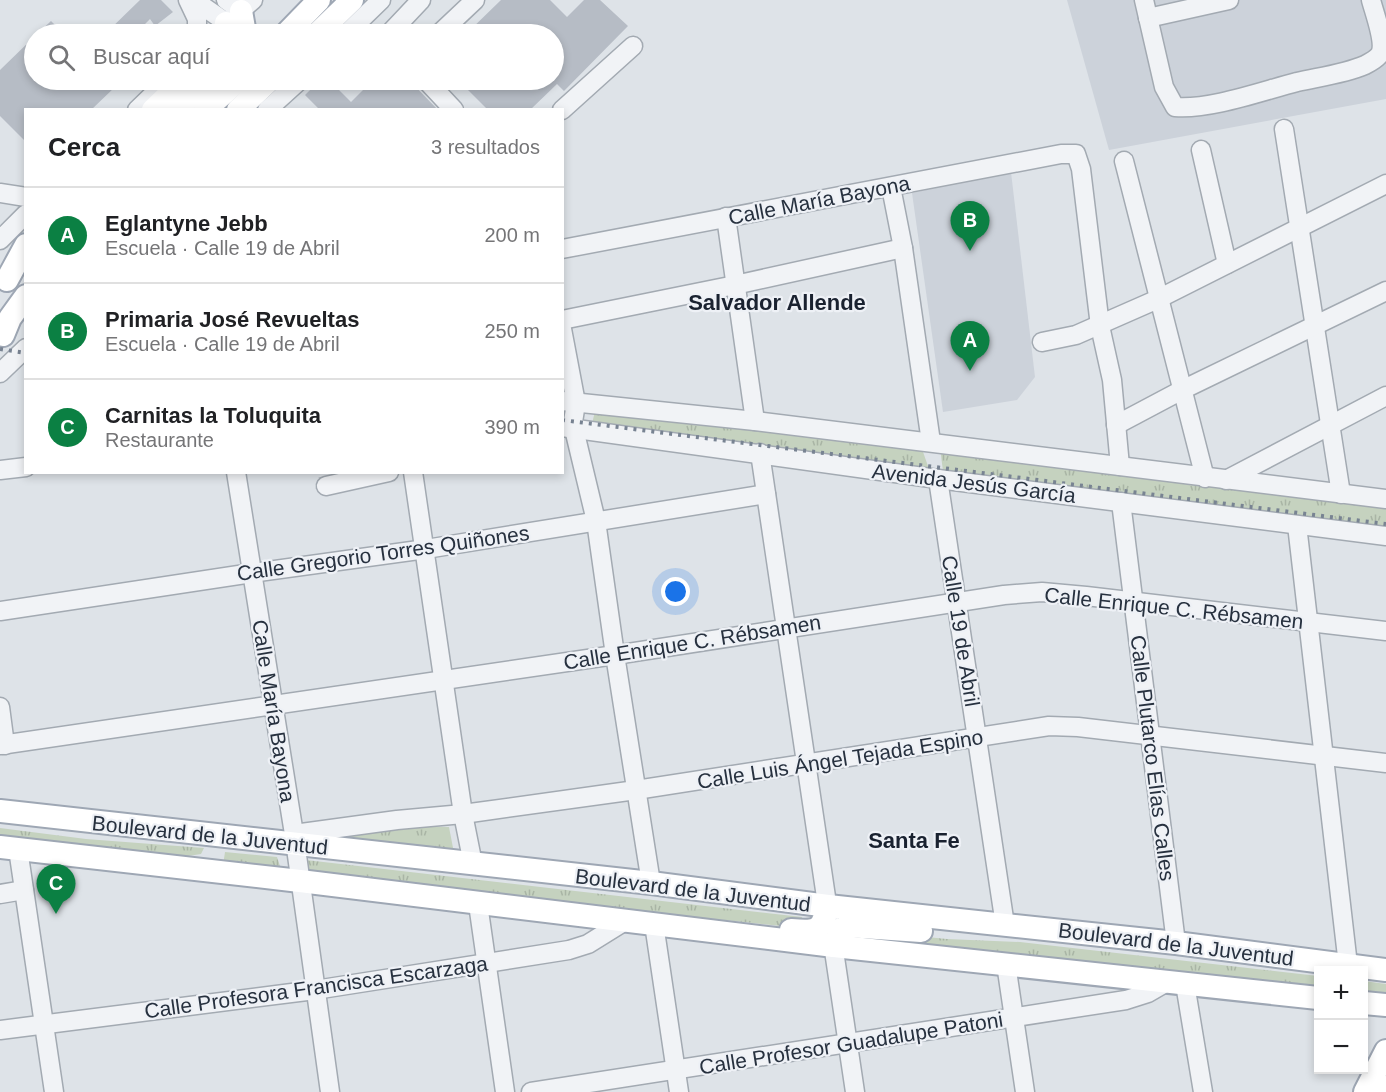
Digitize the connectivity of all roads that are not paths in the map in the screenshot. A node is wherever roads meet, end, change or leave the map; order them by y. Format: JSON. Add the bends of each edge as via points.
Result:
{"nodes":[{"id":1,"x":188,"y":0,"type":"edge"},
{"id":2,"x":194,"y":0,"type":"edge"},
{"id":3,"x":320,"y":0,"type":"edge"},
{"id":4,"x":352,"y":0,"type":"edge"},
{"id":5,"x":381,"y":0,"type":"edge"},
{"id":6,"x":421,"y":0,"type":"edge"},
{"id":7,"x":475,"y":0,"type":"edge"},
{"id":8,"x":1144,"y":0,"type":"edge"},
{"id":9,"x":1229,"y":0,"type":"edge"},
{"id":10,"x":1371,"y":0,"type":"edge"},
{"id":11,"x":1148,"y":18,"type":"junction"},
{"id":12,"x":234,"y":21,"type":"edge"},
{"id":13,"x":401,"y":21,"type":"junction"},
{"id":14,"x":196,"y":24,"type":"edge"},
{"id":15,"x":296,"y":24,"type":"edge"},
{"id":16,"x":327,"y":24,"type":"edge"},
{"id":17,"x":356,"y":24,"type":"edge"},
{"id":18,"x":398,"y":24,"type":"edge"},
{"id":19,"x":449,"y":24,"type":"edge"},
{"id":20,"x":1382,"y":43,"type":"edge"},
{"id":21,"x":633,"y":45,"type":"dead end"},
{"id":22,"x":158,"y":90,"type":"edge"},
{"id":23,"x":174,"y":90,"type":"edge"},
{"id":24,"x":198,"y":90,"type":"edge"},
{"id":25,"x":228,"y":90,"type":"edge"},
{"id":26,"x":259,"y":90,"type":"edge"},
{"id":27,"x":289,"y":90,"type":"edge"},
{"id":28,"x":435,"y":90,"type":"edge"},
{"id":29,"x":139,"y":108,"type":"edge"},
{"id":30,"x":155,"y":108,"type":"edge"},
{"id":31,"x":178,"y":108,"type":"edge"},
{"id":32,"x":207,"y":108,"type":"edge"},
{"id":33,"x":240,"y":108,"type":"edge"},
{"id":34,"x":269,"y":108,"type":"edge"},
{"id":35,"x":452,"y":108,"type":"edge"},
{"id":36,"x":564,"y":108,"type":"edge"},
{"id":37,"x":1284,"y":129,"type":"dead end"},
{"id":38,"x":1201,"y":150,"type":"dead end"},
{"id":39,"x":1124,"y":161,"type":"dead end"},
{"id":40,"x":1386,"y":184,"type":"edge"},
{"id":41,"x":891,"y":187,"type":"junction"},
{"id":42,"x":0,"y":193,"type":"edge"},
{"id":43,"x":24,"y":197,"type":"edge"},
{"id":44,"x":24,"y":216,"type":"edge"},
{"id":45,"x":726,"y":217,"type":"junction"},
{"id":46,"x":1299,"y":228,"type":"junction"},
{"id":47,"x":0,"y":240,"type":"edge"},
{"id":48,"x":24,"y":248,"type":"edge"},
{"id":49,"x":903,"y":248,"type":"junction"},
{"id":50,"x":564,"y":249,"type":"edge"},
{"id":51,"x":1227,"y":264,"type":"junction"},
{"id":52,"x":24,"y":265,"type":"edge"},
{"id":53,"x":3,"y":284,"type":"edge"},
{"id":54,"x":735,"y":285,"type":"junction"},
{"id":55,"x":1386,"y":291,"type":"edge"},
{"id":56,"x":24,"y":299,"type":"edge"},
{"id":57,"x":1158,"y":299,"type":"junction"},
{"id":58,"x":24,"y":315,"type":"edge"},
{"id":59,"x":564,"y":320,"type":"edge"},
{"id":60,"x":1100,"y":326,"type":"junction"},
{"id":61,"x":1315,"y":326,"type":"junction"},
{"id":62,"x":2,"y":337,"type":"edge"},
{"id":63,"x":24,"y":338,"type":"edge"},
{"id":64,"x":1042,"y":342,"type":"dead end"},
{"id":65,"x":24,"y":350,"type":"edge"},
{"id":66,"x":564,"y":350,"type":"edge"},
{"id":67,"x":9,"y":366,"type":"edge"},
{"id":68,"x":1182,"y":390,"type":"junction"},
{"id":69,"x":1386,"y":396,"type":"edge"},
{"id":70,"x":569,"y":402,"type":"edge"},
{"id":71,"x":754,"y":421,"type":"junction"},
{"id":72,"x":1116,"y":424,"type":"junction"},
{"id":73,"x":1331,"y":424,"type":"junction"},
{"id":74,"x":568,"y":428,"type":"edge"},
{"id":75,"x":931,"y":442,"type":"junction"},
{"id":76,"x":760,"y":453,"type":"junction"},
{"id":77,"x":1120,"y":466,"type":"junction"},
{"id":78,"x":24,"y":467,"type":"edge"},
{"id":79,"x":0,"y":470,"type":"edge"},
{"id":80,"x":236,"y":474,"type":"edge"},
{"id":81,"x":380,"y":474,"type":"edge"},
{"id":82,"x":413,"y":474,"type":"edge"},
{"id":83,"x":1205,"y":478,"type":"junction"},
{"id":84,"x":938,"y":479,"type":"junction"},
{"id":85,"x":1226,"y":480,"type":"junction"},
{"id":86,"x":326,"y":486,"type":"dead end"},
{"id":87,"x":766,"y":494,"type":"junction"},
{"id":88,"x":1341,"y":494,"type":"junction"},
{"id":89,"x":1386,"y":500,"type":"edge"},
{"id":90,"x":1121,"y":502,"type":"junction"},
{"id":91,"x":596,"y":522,"type":"junction"},
{"id":92,"x":1297,"y":525,"type":"junction"},
{"id":93,"x":1386,"y":536,"type":"edge"},
{"id":94,"x":426,"y":549,"type":"junction"},
{"id":95,"x":252,"y":573,"type":"junction"},
{"id":96,"x":957,"y":601,"type":"junction"},
{"id":97,"x":1134,"y":602,"type":"junction"},
{"id":98,"x":0,"y":611,"type":"edge"},
{"id":99,"x":1308,"y":622,"type":"junction"},
{"id":100,"x":786,"y":628,"type":"junction"},
{"id":101,"x":1386,"y":631,"type":"edge"},
{"id":102,"x":615,"y":655,"type":"junction"},
{"id":103,"x":442,"y":680,"type":"junction"},
{"id":104,"x":273,"y":705,"type":"junction"},
{"id":105,"x":0,"y":707,"type":"edge"},
{"id":106,"x":1150,"y":736,"type":"junction"},
{"id":107,"x":977,"y":737,"type":"junction"},
{"id":108,"x":3,"y":745,"type":"edge"},
{"id":109,"x":1324,"y":756,"type":"junction"},
{"id":110,"x":1386,"y":763,"type":"edge"},
{"id":111,"x":807,"y":765,"type":"junction"},
{"id":112,"x":636,"y":790,"type":"junction"},
{"id":113,"x":0,"y":811,"type":"edge"},
{"id":114,"x":463,"y":814,"type":"junction"},
{"id":115,"x":205,"y":835,"type":"junction"},
{"id":116,"x":295,"y":839,"type":"junction"},
{"id":117,"x":9,"y":848,"type":"edge"},
{"id":118,"x":93,"y":858,"type":"junction"},
{"id":119,"x":473,"y":864,"type":"junction"},
{"id":120,"x":300,"y":881,"type":"junction"},
{"id":121,"x":651,"y":884,"type":"junction"},
{"id":122,"x":24,"y":891,"type":"junction"},
{"id":123,"x":0,"y":894,"type":"edge"},
{"id":124,"x":478,"y":903,"type":"junction"},
{"id":125,"x":828,"y":906,"type":"junction"},
{"id":126,"x":625,"y":921,"type":"junction"},
{"id":127,"x":654,"y":924,"type":"junction"},
{"id":128,"x":1000,"y":924,"type":"junction"},
{"id":129,"x":697,"y":930,"type":"junction"},
{"id":130,"x":1176,"y":943,"type":"junction"},
{"id":131,"x":834,"y":946,"type":"junction"},
{"id":132,"x":486,"y":964,"type":"junction"},
{"id":133,"x":1006,"y":964,"type":"junction"},
{"id":134,"x":1348,"y":965,"type":"junction"},
{"id":135,"x":1386,"y":970,"type":"edge"},
{"id":136,"x":1176,"y":983,"type":"junction"},
{"id":137,"x":315,"y":990,"type":"junction"},
{"id":138,"x":1314,"y":998,"type":"edge"},
{"id":139,"x":1368,"y":1003,"type":"edge"},
{"id":140,"x":1386,"y":1005,"type":"edge"},
{"id":141,"x":1014,"y":1018,"type":"junction"},
{"id":142,"x":44,"y":1023,"type":"junction"},
{"id":143,"x":0,"y":1030,"type":"edge"},
{"id":144,"x":848,"y":1044,"type":"junction"},
{"id":145,"x":1386,"y":1051,"type":"edge"},
{"id":146,"x":676,"y":1071,"type":"junction"},
{"id":147,"x":1386,"y":1087,"type":"edge"},
{"id":148,"x":54,"y":1092,"type":"edge"},
{"id":149,"x":330,"y":1092,"type":"edge"},
{"id":150,"x":505,"y":1092,"type":"edge"},
{"id":151,"x":531,"y":1092,"type":"edge"},
{"id":152,"x":679,"y":1092,"type":"edge"},
{"id":153,"x":855,"y":1092,"type":"edge"},
{"id":154,"x":1025,"y":1092,"type":"edge"},
{"id":155,"x":1203,"y":1092,"type":"edge"},
{"id":156,"x":1365,"y":1092,"type":"edge"},
{"id":157,"x":1383,"y":1092,"type":"edge"}],
"edges":[{"from":1,"to":14,"type":"street"},
{"from":2,"to":12,"type":"street"},
{"from":3,"to":15,"type":"main road"},
{"from":4,"to":16,"type":"main road"},
{"from":5,"to":13,"type":"street"},
{"from":5,"to":17,"type":"street"},
{"from":6,"to":13,"type":"street"},
{"from":7,"to":19,"type":"street"},
{"from":8,"to":11,"type":"street"},
{"from":9,"to":11,"type":"street"},
{"from":10,"to":20,"type":"street"},
{"from":11,"to":20,"type":"street","via":[[1164,87],[1175,107],[1221,101],[1349,70],[1364,65]]},
{"from":13,"to":18,"type":"street"},
{"from":21,"to":36,"type":"street"},
{"from":22,"to":29,"type":"street"},
{"from":23,"to":30,"type":"main road"},
{"from":24,"to":31,"type":"main road"},
{"from":25,"to":32,"type":"main road"},
{"from":26,"to":33,"type":"main road"},
{"from":27,"to":34,"type":"street"},
{"from":28,"to":35,"type":"street"},
{"from":37,"to":46,"type":"street"},
{"from":38,"to":51,"type":"street"},
{"from":39,"to":57,"type":"street"},
{"from":40,"to":46,"type":"street"},
{"from":41,"to":45,"type":"street","name":"Calle María Bayona"},
{"from":41,"to":49,"type":"street"},
{"from":41,"to":60,"type":"street","name":"Calle María Bayona","via":[[1076,154]]},
{"from":42,"to":43,"type":"street"},
{"from":44,"to":47,"type":"street"},
{"from":45,"to":50,"type":"street","name":"Calle María Bayona"},
{"from":45,"to":54,"type":"street"},
{"from":46,"to":51,"type":"street"},
{"from":46,"to":61,"type":"street"},
{"from":48,"to":53,"type":"main road"},
{"from":49,"to":54,"type":"street"},
{"from":49,"to":75,"type":"street"},
{"from":51,"to":57,"type":"street"},
{"from":52,"to":53,"type":"main road"},
{"from":54,"to":59,"type":"street"},
{"from":54,"to":71,"type":"street"},
{"from":55,"to":61,"type":"street"},
{"from":56,"to":62,"type":"main road"},
{"from":57,"to":60,"type":"street"},
{"from":57,"to":68,"type":"street"},
{"from":58,"to":62,"type":"main road"},
{"from":60,"to":64,"type":"street"},
{"from":60,"to":72,"type":"street","via":[[1112,380]]},
{"from":61,"to":68,"type":"street"},
{"from":61,"to":73,"type":"street"},
{"from":62,"to":63,"type":"street"},
{"from":65,"to":67,"type":"street"},
{"from":66,"to":70,"type":"street"},
{"from":68,"to":72,"type":"street"},
{"from":68,"to":83,"type":"street"},
{"from":69,"to":73,"type":"street"},
{"from":70,"to":71,"type":"street","name":"Avenida Jesús García"},
{"from":70,"to":74,"type":"street","via":[[573,422]]},
{"from":71,"to":75,"type":"street","name":"Avenida Jesús García"},
{"from":72,"to":77,"type":"street"},
{"from":73,"to":85,"type":"street"},
{"from":73,"to":88,"type":"street"},
{"from":74,"to":76,"type":"street","name":"Avenida Jesús García"},
{"from":74,"to":91,"type":"street"},
{"from":75,"to":77,"type":"street","name":"Avenida Jesús García"},
{"from":76,"to":84,"type":"street","name":"Avenida Jesús García"},
{"from":76,"to":87,"type":"street"},
{"from":77,"to":83,"type":"street","name":"Avenida Jesús García"},
{"from":78,"to":79,"type":"street"},
{"from":80,"to":95,"type":"street","name":"Calle María Bayona"},
{"from":81,"to":86,"type":"street"},
{"from":82,"to":94,"type":"street"},
{"from":83,"to":85,"type":"street","name":"Avenida Jesús García"},
{"from":84,"to":90,"type":"street","name":"Avenida Jesús García"},
{"from":84,"to":96,"type":"street","name":"Calle 19 de Abril"},
{"from":85,"to":88,"type":"street","name":"Avenida Jesús García"},
{"from":87,"to":91,"type":"street","name":"Calle Gregorio Torres Quiñones"},
{"from":87,"to":100,"type":"street"},
{"from":88,"to":89,"type":"street","name":"Avenida Jesús García"},
{"from":90,"to":92,"type":"street","name":"Avenida Jesús García"},
{"from":90,"to":97,"type":"street","name":"Calle Plutarco Elías Calles"},
{"from":91,"to":94,"type":"street","name":"Calle Gregorio Torres Quiñones"},
{"from":91,"to":102,"type":"street"},
{"from":92,"to":93,"type":"street","name":"Avenida Jesús García"},
{"from":92,"to":99,"type":"street"},
{"from":94,"to":95,"type":"street","name":"Calle Gregorio Torres Quiñones"},
{"from":94,"to":103,"type":"street"},
{"from":95,"to":98,"type":"street","name":"Calle Gregorio Torres Quiñones"},
{"from":95,"to":104,"type":"street","name":"Calle María Bayona"},
{"from":96,"to":97,"type":"street","name":"Calle Enrique C. Rébsamen","via":[[1042,592]]},
{"from":96,"to":100,"type":"street","name":"Calle Enrique C. Rébsamen"},
{"from":96,"to":107,"type":"street","name":"Calle 19 de Abril"},
{"from":97,"to":99,"type":"street","name":"Calle Enrique C. Rébsamen"},
{"from":97,"to":106,"type":"street","name":"Calle Plutarco Elías Calles"},
{"from":99,"to":101,"type":"street","name":"Calle Enrique C. Rébsamen"},
{"from":99,"to":109,"type":"street"},
{"from":100,"to":102,"type":"street","name":"Calle Enrique C. Rébsamen"},
{"from":100,"to":111,"type":"street"},
{"from":102,"to":103,"type":"street","name":"Calle Enrique C. Rébsamen"},
{"from":102,"to":112,"type":"street"},
{"from":103,"to":104,"type":"street","name":"Calle Enrique C. Rébsamen"},
{"from":103,"to":114,"type":"street"},
{"from":104,"to":108,"type":"street","name":"Calle Enrique C. Rébsamen"},
{"from":104,"to":116,"type":"street","name":"Calle María Bayona"},
{"from":105,"to":108,"type":"street"},
{"from":106,"to":107,"type":"street","name":"Calle Luis Ángel Tejada Espino","via":[[1049,726]]},
{"from":106,"to":109,"type":"street","name":"Calle Luis Ángel Tejada Espino"},
{"from":106,"to":130,"type":"street","name":"Calle Plutarco Elías Calles"},
{"from":107,"to":111,"type":"street","name":"Calle Luis Ángel Tejada Espino"},
{"from":107,"to":128,"type":"street","name":"Calle 19 de Abril"},
{"from":109,"to":110,"type":"street","name":"Calle Luis Ángel Tejada Espino"},
{"from":109,"to":134,"type":"street"},
{"from":111,"to":112,"type":"street","name":"Calle Luis Ángel Tejada Espino"},
{"from":111,"to":125,"type":"street"},
{"from":112,"to":114,"type":"street","name":"Calle Luis Ángel Tejada Espino"},
{"from":112,"to":121,"type":"street"},
{"from":113,"to":115,"type":"main road","name":"Boulevard de la Juventud"},
{"from":114,"to":116,"type":"street","name":"Calle Luis Ángel Tejada Espino","via":[[397,820]]},
{"from":114,"to":119,"type":"street"},
{"from":115,"to":116,"type":"main road","name":"Boulevard de la Juventud"},
{"from":115,"to":118,"type":"main road","via":[[215,848],[213,855],[203,860]]},
{"from":116,"to":119,"type":"main road","name":"Boulevard de la Juventud"},
{"from":116,"to":120,"type":"street","name":"Calle María Bayona"},
{"from":117,"to":118,"type":"main road","name":"Boulevard de la Juventud"},
{"from":117,"to":122,"type":"street"},
{"from":118,"to":120,"type":"main road","name":"Boulevard de la Juventud"},
{"from":119,"to":121,"type":"main road","name":"Boulevard de la Juventud"},
{"from":120,"to":124,"type":"main road","name":"Boulevard de la Juventud"},
{"from":120,"to":137,"type":"street","name":"Calle María Bayona"},
{"from":121,"to":125,"type":"main road","name":"Boulevard de la Juventud"},
{"from":122,"to":123,"type":"street"},
{"from":122,"to":142,"type":"street"},
{"from":124,"to":126,"type":"main road","name":"Boulevard de la Juventud"},
{"from":124,"to":132,"type":"street"},
{"from":125,"to":128,"type":"main road","name":"Boulevard de la Juventud"},
{"from":125,"to":129,"type":"main road","via":[[823,924],[807,932],[718,924]]},
{"from":125,"to":131,"type":"street"},
{"from":126,"to":127,"type":"main road","name":"Boulevard de la Juventud"},
{"from":126,"to":132,"type":"street","name":"Calle Profesora Francisca Escarzaga","via":[[588,944],[569,950]]},
{"from":127,"to":129,"type":"main road","name":"Boulevard de la Juventud"},
{"from":127,"to":146,"type":"street"},
{"from":128,"to":130,"type":"main road","name":"Boulevard de la Juventud"},
{"from":128,"to":131,"type":"main road","via":[[979,933],[848,926],[841,929]]},
{"from":129,"to":131,"type":"main road","name":"Boulevard de la Juventud"},
{"from":130,"to":134,"type":"main road","name":"Boulevard de la Juventud"},
{"from":131,"to":133,"type":"main road","name":"Boulevard de la Juventud"},
{"from":131,"to":144,"type":"street"},
{"from":132,"to":137,"type":"street","name":"Calle Profesora Francisca Escarzaga"},
{"from":132,"to":150,"type":"street"},
{"from":133,"to":136,"type":"main road","name":"Boulevard de la Juventud"},
{"from":133,"to":141,"type":"street"},
{"from":134,"to":135,"type":"main road","name":"Boulevard de la Juventud"},
{"from":136,"to":138,"type":"main road","name":"Boulevard de la Juventud"},
{"from":136,"to":141,"type":"street","name":"Calle Profesor Guadalupe Patoni","via":[[1126,1000]]},
{"from":136,"to":155,"type":"street"},
{"from":137,"to":142,"type":"street","name":"Calle Profesora Francisca Escarzaga"},
{"from":137,"to":149,"type":"street","name":"Calle María Bayona"},
{"from":139,"to":140,"type":"main road"},
{"from":141,"to":144,"type":"street","name":"Calle Profesor Guadalupe Patoni"},
{"from":141,"to":154,"type":"street"},
{"from":142,"to":143,"type":"street","name":"Calle Profesora Francisca Escarzaga"},
{"from":142,"to":148,"type":"street"},
{"from":144,"to":146,"type":"street","name":"Calle Profesor Guadalupe Patoni"},
{"from":144,"to":153,"type":"street"},
{"from":145,"to":156,"type":"main road"},
{"from":146,"to":151,"type":"street","name":"Calle Profesor Guadalupe Patoni"},
{"from":146,"to":152,"type":"street"},
{"from":147,"to":157,"type":"main road"}]}
